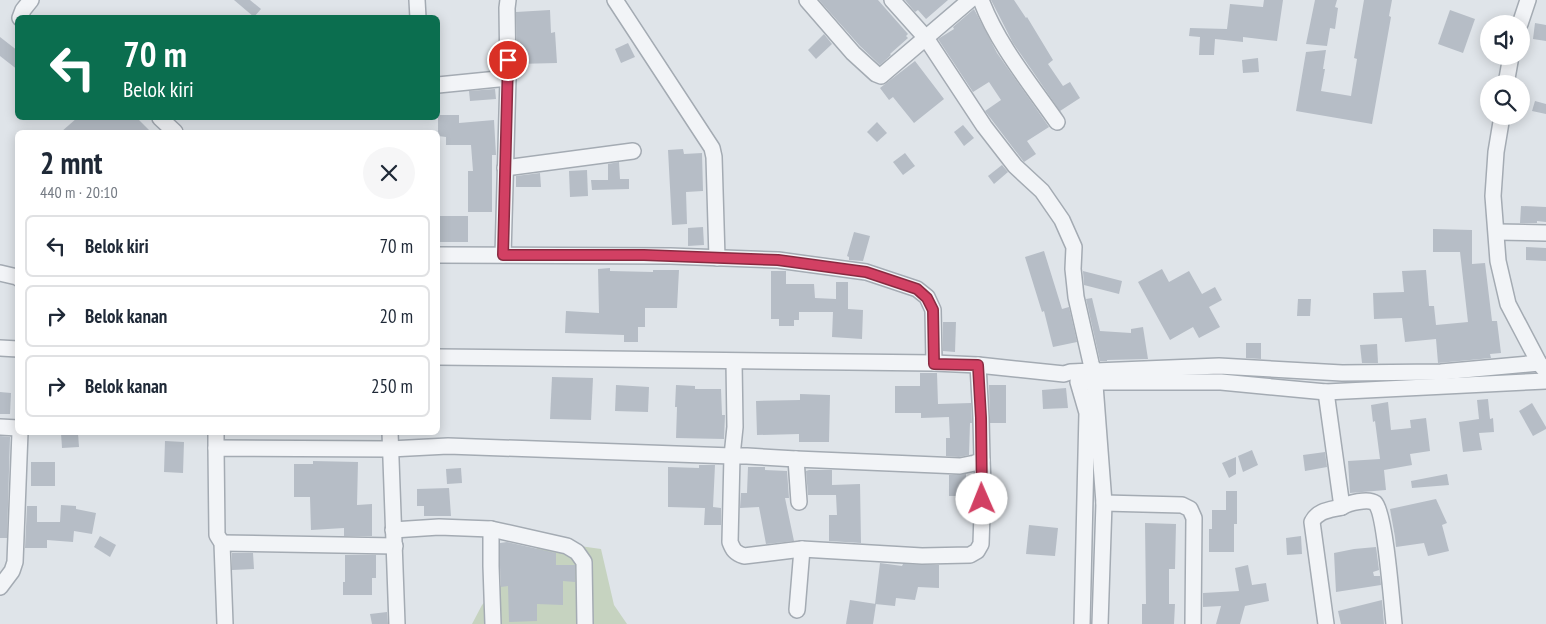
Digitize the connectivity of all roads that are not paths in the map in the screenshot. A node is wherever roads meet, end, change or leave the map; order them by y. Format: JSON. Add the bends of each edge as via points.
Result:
{"nodes":[{"id":1,"x":31,"y":0,"type":"edge"},
{"id":2,"x":417,"y":0,"type":"edge"},
{"id":3,"x":508,"y":0,"type":"edge"},
{"id":4,"x":615,"y":0,"type":"edge"},
{"id":5,"x":807,"y":0,"type":"edge"},
{"id":6,"x":892,"y":0,"type":"edge"},
{"id":7,"x":970,"y":0,"type":"edge"},
{"id":8,"x":981,"y":0,"type":"edge"},
{"id":9,"x":1528,"y":0,"type":"edge"},
{"id":10,"x":21,"y":15,"type":"edge"},
{"id":11,"x":418,"y":15,"type":"edge"},
{"id":12,"x":1523,"y":15,"type":"edge"},
{"id":13,"x":926,"y":38,"type":"junction"},
{"id":14,"x":508,"y":78,"type":"junction"},
{"id":15,"x":440,"y":85,"type":"edge"},
{"id":16,"x":162,"y":120,"type":"edge"},
{"id":17,"x":1057,"y":122,"type":"dead end"},
{"id":18,"x":1500,"y":125,"type":"edge"},
{"id":19,"x":173,"y":130,"type":"edge"},
{"id":20,"x":634,"y":151,"type":"dead end"},
{"id":21,"x":506,"y":168,"type":"junction"},
{"id":22,"x":1497,"y":232,"type":"junction"},
{"id":23,"x":1546,"y":233,"type":"edge"},
{"id":24,"x":440,"y":255,"type":"edge"},
{"id":25,"x":503,"y":255,"type":"junction"},
{"id":26,"x":717,"y":258,"type":"junction"},
{"id":27,"x":0,"y":273,"type":"edge"},
{"id":28,"x":15,"y":277,"type":"edge"},
{"id":29,"x":0,"y":348,"type":"edge"},
{"id":30,"x":15,"y":349,"type":"edge"},
{"id":31,"x":1088,"y":351,"type":"junction"},
{"id":32,"x":440,"y":357,"type":"edge"},
{"id":33,"x":734,"y":362,"type":"junction"},
{"id":34,"x":934,"y":364,"type":"junction"},
{"id":35,"x":978,"y":365,"type":"junction"},
{"id":36,"x":1542,"y":367,"type":"edge"},
{"id":37,"x":1079,"y":377,"type":"junction"},
{"id":38,"x":1094,"y":377,"type":"junction"},
{"id":39,"x":1546,"y":381,"type":"edge"},
{"id":40,"x":1326,"y":392,"type":"junction"},
{"id":41,"x":0,"y":427,"type":"edge"},
{"id":42,"x":15,"y":428,"type":"edge"},
{"id":43,"x":20,"y":435,"type":"edge"},
{"id":44,"x":216,"y":435,"type":"edge"},
{"id":45,"x":390,"y":435,"type":"edge"},
{"id":46,"x":216,"y":448,"type":"junction"},
{"id":47,"x":390,"y":449,"type":"junction"},
{"id":48,"x":732,"y":456,"type":"junction"},
{"id":49,"x":796,"y":459,"type":"junction"},
{"id":50,"x":982,"y":460,"type":"junction"},
{"id":51,"x":799,"y":502,"type":"dead end"},
{"id":52,"x":1104,"y":502,"type":"junction"},
{"id":53,"x":1342,"y":507,"type":"junction"},
{"id":54,"x":492,"y":529,"type":"junction"},
{"id":55,"x":394,"y":530,"type":"junction"},
{"id":56,"x":222,"y":543,"type":"junction"},
{"id":57,"x":395,"y":546,"type":"junction"},
{"id":58,"x":802,"y":550,"type":"junction"},
{"id":59,"x":0,"y":587,"type":"edge"},
{"id":60,"x":797,"y":610,"type":"dead end"},
{"id":61,"x":225,"y":624,"type":"edge"},
{"id":62,"x":397,"y":624,"type":"edge"},
{"id":63,"x":493,"y":624,"type":"edge"},
{"id":64,"x":585,"y":624,"type":"edge"},
{"id":65,"x":1082,"y":624,"type":"edge"},
{"id":66,"x":1100,"y":624,"type":"edge"},
{"id":67,"x":1193,"y":624,"type":"edge"},
{"id":68,"x":1326,"y":624,"type":"edge"},
{"id":69,"x":1394,"y":624,"type":"edge"}],
"edges":[{"from":1,"to":10,"type":"street"},
{"from":2,"to":11,"type":"street"},
{"from":3,"to":14,"type":"street"},
{"from":4,"to":26,"type":"street","via":[[712,148]]},
{"from":5,"to":13,"type":"street","via":[[853,53],[881,76]]},
{"from":6,"to":13,"type":"street"},
{"from":7,"to":13,"type":"street"},
{"from":8,"to":17,"type":"street","via":[[1005,48]]},
{"from":9,"to":12,"type":"street"},
{"from":13,"to":31,"type":"street","via":[[984,126],[1015,166],[1042,191],[1062,220],[1074,247],[1076,297]]},
{"from":14,"to":15,"type":"street"},
{"from":14,"to":21,"type":"street"},
{"from":16,"to":19,"type":"street"},
{"from":18,"to":22,"type":"street","via":[[1493,196]]},
{"from":20,"to":21,"type":"street"},
{"from":21,"to":25,"type":"street"},
{"from":22,"to":23,"type":"street"},
{"from":22,"to":36,"type":"street","via":[[1498,261],[1508,304]]},
{"from":24,"to":25,"type":"street"},
{"from":25,"to":26,"type":"street"},
{"from":26,"to":34,"type":"street","via":[[778,260],[866,272],[917,289],[933,310]]},
{"from":27,"to":28,"type":"street"},
{"from":29,"to":30,"type":"street"},
{"from":31,"to":37,"type":"street","via":[[1080,364]]},
{"from":31,"to":38,"type":"street"},
{"from":32,"to":33,"type":"street"},
{"from":33,"to":34,"type":"street"},
{"from":33,"to":48,"type":"street"},
{"from":34,"to":35,"type":"street"},
{"from":35,"to":37,"type":"street","via":[[1070,372]]},
{"from":35,"to":50,"type":"street"},
{"from":36,"to":38,"type":"street","via":[[1342,373],[1219,366]]},
{"from":37,"to":38,"type":"street"},
{"from":37,"to":65,"type":"street","via":[[1088,413]]},
{"from":38,"to":40,"type":"street","via":[[1222,382]]},
{"from":38,"to":52,"type":"street"},
{"from":39,"to":40,"type":"street"},
{"from":40,"to":53,"type":"street"},
{"from":41,"to":42,"type":"street"},
{"from":43,"to":59,"type":"street","via":[[15,562]]},
{"from":44,"to":46,"type":"street"},
{"from":45,"to":47,"type":"street"},
{"from":46,"to":47,"type":"street"},
{"from":46,"to":56,"type":"street","via":[[217,535]]},
{"from":47,"to":48,"type":"street","via":[[448,446]]},
{"from":47,"to":55,"type":"street"},
{"from":48,"to":49,"type":"street"},
{"from":48,"to":58,"type":"street","via":[[732,549],[744,556]]},
{"from":49,"to":50,"type":"street","via":[[960,466]]},
{"from":49,"to":51,"type":"street"},
{"from":50,"to":58,"type":"street","via":[[981,544],[977,551],[922,556]]},
{"from":52,"to":66,"type":"street"},
{"from":52,"to":67,"type":"street","via":[[1182,505],[1190,509],[1194,518]]},
{"from":53,"to":68,"type":"street","via":[[1321,512],[1312,522]]},
{"from":53,"to":69,"type":"street","via":[[1372,501],[1379,511]]},
{"from":54,"to":55,"type":"street","via":[[438,527]]},
{"from":54,"to":63,"type":"street"},
{"from":54,"to":64,"type":"street","via":[[567,546],[577,552],[584,562]]},
{"from":55,"to":57,"type":"street"},
{"from":56,"to":57,"type":"street"},
{"from":56,"to":61,"type":"street"},
{"from":57,"to":62,"type":"street"},
{"from":58,"to":60,"type":"street"}]}
